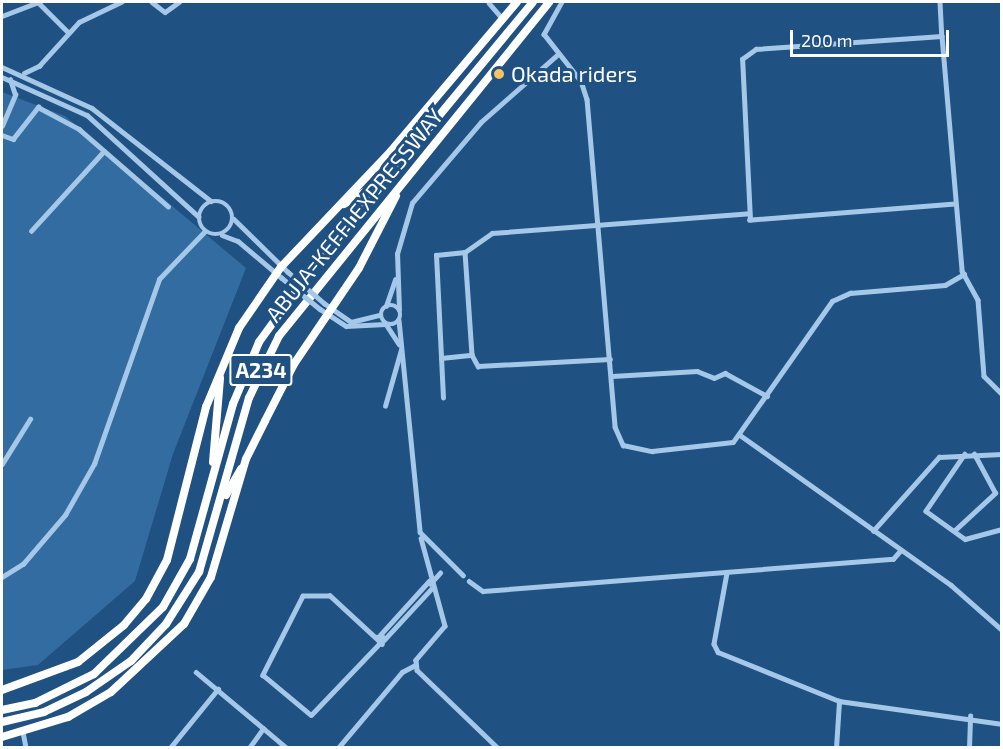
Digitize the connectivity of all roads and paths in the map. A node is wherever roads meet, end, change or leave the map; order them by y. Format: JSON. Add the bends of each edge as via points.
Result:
{"nodes":[{"id":1,"x":39,"y":2,"type":"edge"},
{"id":2,"x":119,"y":2,"type":"edge"},
{"id":3,"x":152,"y":2,"type":"edge"},
{"id":4,"x":178,"y":2,"type":"edge"},
{"id":5,"x":518,"y":2,"type":"edge"},
{"id":6,"x":533,"y":2,"type":"edge"},
{"id":7,"x":549,"y":2,"type":"edge"},
{"id":8,"x":562,"y":2,"type":"edge"},
{"id":9,"x":940,"y":2,"type":"edge"},
{"id":10,"x":489,"y":3,"type":"edge"},
{"id":11,"x":2,"y":16,"type":"edge"},
{"id":12,"x":504,"y":20,"type":"junction"},
{"id":13,"x":68,"y":32,"type":"junction"},
{"id":14,"x":942,"y":36,"type":"junction"},
{"id":15,"x":557,"y":55,"type":"junction"},
{"id":16,"x":2,"y":67,"type":"edge"},
{"id":17,"x":24,"y":73,"type":"junction"},
{"id":18,"x":2,"y":77,"type":"edge"},
{"id":19,"x":10,"y":80,"type":"junction"},
{"id":20,"x":2,"y":126,"type":"edge"},
{"id":21,"x":2,"y":135,"type":"edge"},
{"id":22,"x":104,"y":151,"type":"junction"},
{"id":23,"x":386,"y":179,"type":"junction"},
{"id":24,"x":403,"y":183,"type":"junction"},
{"id":25,"x":212,"y":201,"type":"junction"},
{"id":26,"x":956,"y":204,"type":"junction"},
{"id":27,"x":168,"y":206,"type":"dead end"},
{"id":28,"x":335,"y":210,"type":"junction"},
{"id":29,"x":749,"y":213,"type":"junction"},
{"id":30,"x":199,"y":217,"type":"junction"},
{"id":31,"x":234,"y":219,"type":"junction"},
{"id":32,"x":599,"y":225,"type":"junction"},
{"id":33,"x":31,"y":231,"type":"dead end"},
{"id":34,"x":205,"y":231,"type":"junction"},
{"id":35,"x":222,"y":235,"type":"junction"},
{"id":36,"x":465,"y":252,"type":"junction"},
{"id":37,"x":280,"y":272,"type":"junction"},
{"id":38,"x":964,"y":274,"type":"junction"},
{"id":39,"x":396,"y":277,"type":"junction"},
{"id":40,"x":386,"y":306,"type":"junction"},
{"id":41,"x":399,"y":310,"type":"junction"},
{"id":42,"x":329,"y":312,"type":"junction"},
{"id":43,"x":381,"y":315,"type":"junction"},
{"id":44,"x":399,"y":320,"type":"junction"},
{"id":45,"x":386,"y":324,"type":"junction"},
{"id":46,"x":401,"y":348,"type":"junction"},
{"id":47,"x":472,"y":355,"type":"junction"},
{"id":48,"x":441,"y":358,"type":"junction"},
{"id":49,"x":610,"y":359,"type":"junction"},
{"id":50,"x":221,"y":371,"type":"junction"},
{"id":51,"x":612,"y":376,"type":"junction"},
{"id":52,"x":1002,"y":394,"type":"edge"},
{"id":53,"x":767,"y":396,"type":"junction"},
{"id":54,"x":443,"y":398,"type":"dead end"},
{"id":55,"x":385,"y":406,"type":"dead end"},
{"id":56,"x":30,"y":419,"type":"dead end"},
{"id":57,"x":740,"y":435,"type":"junction"},
{"id":58,"x":965,"y":454,"type":"junction"},
{"id":59,"x":975,"y":454,"type":"junction"},
{"id":60,"x":1002,"y":454,"type":"edge"},
{"id":61,"x":246,"y":459,"type":"junction"},
{"id":62,"x":2,"y":464,"type":"edge"},
{"id":63,"x":212,"y":483,"type":"junction"},
{"id":64,"x":221,"y":502,"type":"junction"},
{"id":65,"x":1002,"y":529,"type":"edge"},
{"id":66,"x":873,"y":531,"type":"junction"},
{"id":67,"x":954,"y":531,"type":"junction"},
{"id":68,"x":420,"y":532,"type":"junction"},
{"id":69,"x":900,"y":551,"type":"junction"},
{"id":70,"x":440,"y":573,"type":"dead end"},
{"id":71,"x":727,"y":573,"type":"junction"},
{"id":72,"x":463,"y":575,"type":"dead end"},
{"id":73,"x":2,"y":577,"type":"edge"},
{"id":74,"x":469,"y":581,"type":"dead end"},
{"id":75,"x":430,"y":585,"type":"junction"},
{"id":76,"x":1002,"y":630,"type":"edge"},
{"id":77,"x":378,"y":636,"type":"junction"},
{"id":78,"x":384,"y":640,"type":"junction"},
{"id":79,"x":378,"y":645,"type":"junction"},
{"id":80,"x":416,"y":667,"type":"junction"},
{"id":81,"x":196,"y":672,"type":"dead end"},
{"id":82,"x":218,"y":689,"type":"junction"},
{"id":83,"x":2,"y":690,"type":"edge"},
{"id":84,"x":839,"y":701,"type":"junction"},
{"id":85,"x":2,"y":710,"type":"edge"},
{"id":86,"x":970,"y":716,"type":"junction"},
{"id":87,"x":2,"y":722,"type":"edge"},
{"id":88,"x":1002,"y":724,"type":"edge"},
{"id":89,"x":263,"y":729,"type":"junction"},
{"id":90,"x":23,"y":732,"type":"junction"},
{"id":91,"x":2,"y":737,"type":"edge"},
{"id":92,"x":26,"y":747,"type":"edge"},
{"id":93,"x":170,"y":747,"type":"edge"},
{"id":94,"x":249,"y":747,"type":"edge"},
{"id":95,"x":286,"y":747,"type":"edge"},
{"id":96,"x":338,"y":747,"type":"edge"},
{"id":97,"x":498,"y":747,"type":"edge"},
{"id":98,"x":836,"y":747,"type":"edge"},
{"id":99,"x":969,"y":747,"type":"edge"}],
"edges":[{"from":1,"to":11,"type":"street"},
{"from":1,"to":13,"type":"street"},
{"from":2,"to":13,"type":"street"},
{"from":3,"to":4,"type":"street","via":[[165,12]]},
{"from":5,"to":12,"type":"highway","name":"ABUJA-KEFFI EXPRESSWAY"},
{"from":6,"to":23,"type":"highway","name":"ABUJA-KEFFI EXPRESSWAY","number":"A234"},
{"from":7,"to":24,"type":"highway","name":"ABUJA-KEFFI EXPRESSWAY","number":"A234"},
{"from":8,"to":15,"type":"street","via":[[544,30]]},
{"from":9,"to":14,"type":"street"},
{"from":10,"to":12,"type":"street"},
{"from":12,"to":28,"type":"highway","name":"ABUJA-KEFFI EXPRESSWAY"},
{"from":13,"to":17,"type":"street","via":[[39,66]]},
{"from":14,"to":26,"type":"street"},
{"from":14,"to":29,"type":"street","via":[[756,49],[746,55],[740,66]]},
{"from":15,"to":32,"type":"street","via":[[585,91]]},
{"from":15,"to":39,"type":"street","via":[[481,122],[412,203],[401,230]]},
{"from":16,"to":17,"type":"street"},
{"from":17,"to":25,"type":"street","via":[[92,108]]},
{"from":18,"to":19,"type":"street"},
{"from":19,"to":20,"type":"street","via":[[15,95]]},
{"from":19,"to":30,"type":"street","via":[[87,115]]},
{"from":21,"to":22,"type":"street","via":[[13,139],[38,107],[79,129]]},
{"from":22,"to":27,"type":"street"},
{"from":22,"to":33,"type":"street"},
{"from":23,"to":28,"type":"highway"},
{"from":23,"to":63,"type":"highway","name":"ABUJA-KEFFI EXPRESSWAY","number":"A234","via":[[259,342],[233,404]]},
{"from":24,"to":42,"type":"highway","name":"ABUJA-KEFFI EXPRESSWAY"},
{"from":24,"to":64,"type":"highway","name":"ABUJA-KEFFI EXPRESSWAY","number":"A234","via":[[279,336],[249,398]]},
{"from":25,"to":30,"type":"street"},
{"from":25,"to":31,"type":"street","via":[[227,204]]},
{"from":26,"to":29,"type":"street","via":[[750,220]]},
{"from":26,"to":38,"type":"street"},
{"from":28,"to":37,"type":"highway","name":"ABUJA-KEFFI EXPRESSWAY"},
{"from":29,"to":32,"type":"street"},
{"from":30,"to":34,"type":"street"},
{"from":31,"to":35,"type":"street"},
{"from":31,"to":37,"type":"street"},
{"from":32,"to":36,"type":"street","via":[[492,233]]},
{"from":32,"to":49,"type":"street"},
{"from":34,"to":35,"type":"street"},
{"from":34,"to":73,"type":"street","via":[[159,279],[94,464],[65,515],[23,564]]},
{"from":35,"to":37,"type":"street","via":[[238,241]]},
{"from":36,"to":47,"type":"street"},
{"from":36,"to":48,"type":"street","via":[[434,258]]},
{"from":37,"to":42,"type":"street","bridge":true,"via":[[320,309]]},
{"from":37,"to":42,"type":"street","bridge":true,"via":[[288,272]]},
{"from":37,"to":50,"type":"highway","name":"ABUJA-KEFFI EXPRESSWAY","via":[[239,328]]},
{"from":38,"to":52,"type":"street","via":[[978,300],[984,376]]},
{"from":38,"to":53,"type":"street","via":[[945,285],[850,293],[832,301]]},
{"from":39,"to":40,"type":"street"},
{"from":39,"to":41,"type":"street"},
{"from":40,"to":41,"type":"street"},
{"from":40,"to":43,"type":"street"},
{"from":41,"to":44,"type":"street"},
{"from":42,"to":43,"type":"street","via":[[351,322]]},
{"from":42,"to":45,"type":"street","via":[[350,327]]},
{"from":42,"to":61,"type":"highway","name":"ABUJA-KEFFI EXPRESSWAY","via":[[294,364]]},
{"from":43,"to":45,"type":"street"},
{"from":44,"to":45,"type":"street"},
{"from":44,"to":46,"type":"street"},
{"from":45,"to":46,"type":"street"},
{"from":46,"to":55,"type":"street"},
{"from":46,"to":68,"type":"street"},
{"from":47,"to":48,"type":"street"},
{"from":47,"to":49,"type":"street","via":[[487,369]]},
{"from":48,"to":54,"type":"street"},
{"from":49,"to":51,"type":"street"},
{"from":50,"to":63,"type":"highway"},
{"from":50,"to":83,"type":"highway","name":"ABUJA-KEFFI EXPRESSWAY","via":[[201,424],[167,560],[146,599],[78,662]]},
{"from":51,"to":53,"type":"street","via":[[697,371],[714,378],[725,373]]},
{"from":51,"to":57,"type":"street","via":[[618,440],[630,449],[705,447]]},
{"from":53,"to":57,"type":"street"},
{"from":56,"to":62,"type":"street"},
{"from":57,"to":66,"type":"street"},
{"from":58,"to":59,"type":"street"},
{"from":58,"to":66,"type":"street","via":[[939,457]]},
{"from":58,"to":67,"type":"street","via":[[926,511]]},
{"from":59,"to":60,"type":"street"},
{"from":59,"to":67,"type":"street","via":[[995,493]]},
{"from":61,"to":64,"type":"highway"},
{"from":61,"to":90,"type":"highway","name":"ABUJA-KEFFI EXPRESSWAY","via":[[221,550],[184,624],[111,693],[68,717]]},
{"from":63,"to":85,"type":"highway","name":"ABUJA-KEFFI EXPRESSWAY","number":"A234","via":[[190,559],[141,633],[73,686]]},
{"from":64,"to":87,"type":"highway","name":"ABUJA-KEFFI EXPRESSWAY","number":"A234","via":[[199,572],[148,646],[66,703]]},
{"from":65,"to":67,"type":"street","via":[[973,539]]},
{"from":66,"to":69,"type":"street"},
{"from":68,"to":72,"type":"street"},
{"from":68,"to":75,"type":"street"},
{"from":69,"to":71,"type":"street","via":[[893,559]]},
{"from":69,"to":76,"type":"street"},
{"from":70,"to":75,"type":"street"},
{"from":71,"to":74,"type":"street","via":[[483,591]]},
{"from":71,"to":84,"type":"street","via":[[715,650]]},
{"from":75,"to":77,"type":"street"},
{"from":75,"to":78,"type":"street","via":[[424,597]]},
{"from":75,"to":80,"type":"street","via":[[445,626]]},
{"from":77,"to":78,"type":"street"},
{"from":77,"to":79,"type":"street"},
{"from":77,"to":79,"type":"street","via":[[330,596],[303,596],[263,675],[311,715]]},
{"from":78,"to":79,"type":"street"},
{"from":80,"to":96,"type":"street","via":[[402,672]]},
{"from":80,"to":97,"type":"street"},
{"from":81,"to":82,"type":"street"},
{"from":82,"to":89,"type":"street"},
{"from":82,"to":93,"type":"street"},
{"from":84,"to":86,"type":"street"},
{"from":84,"to":98,"type":"street"},
{"from":86,"to":88,"type":"street"},
{"from":86,"to":99,"type":"street"},
{"from":89,"to":94,"type":"street"},
{"from":89,"to":95,"type":"street"},
{"from":90,"to":91,"type":"highway","name":"ABUJA-KEFFI EXPRESSWAY"},
{"from":90,"to":92,"type":"street"}]}
